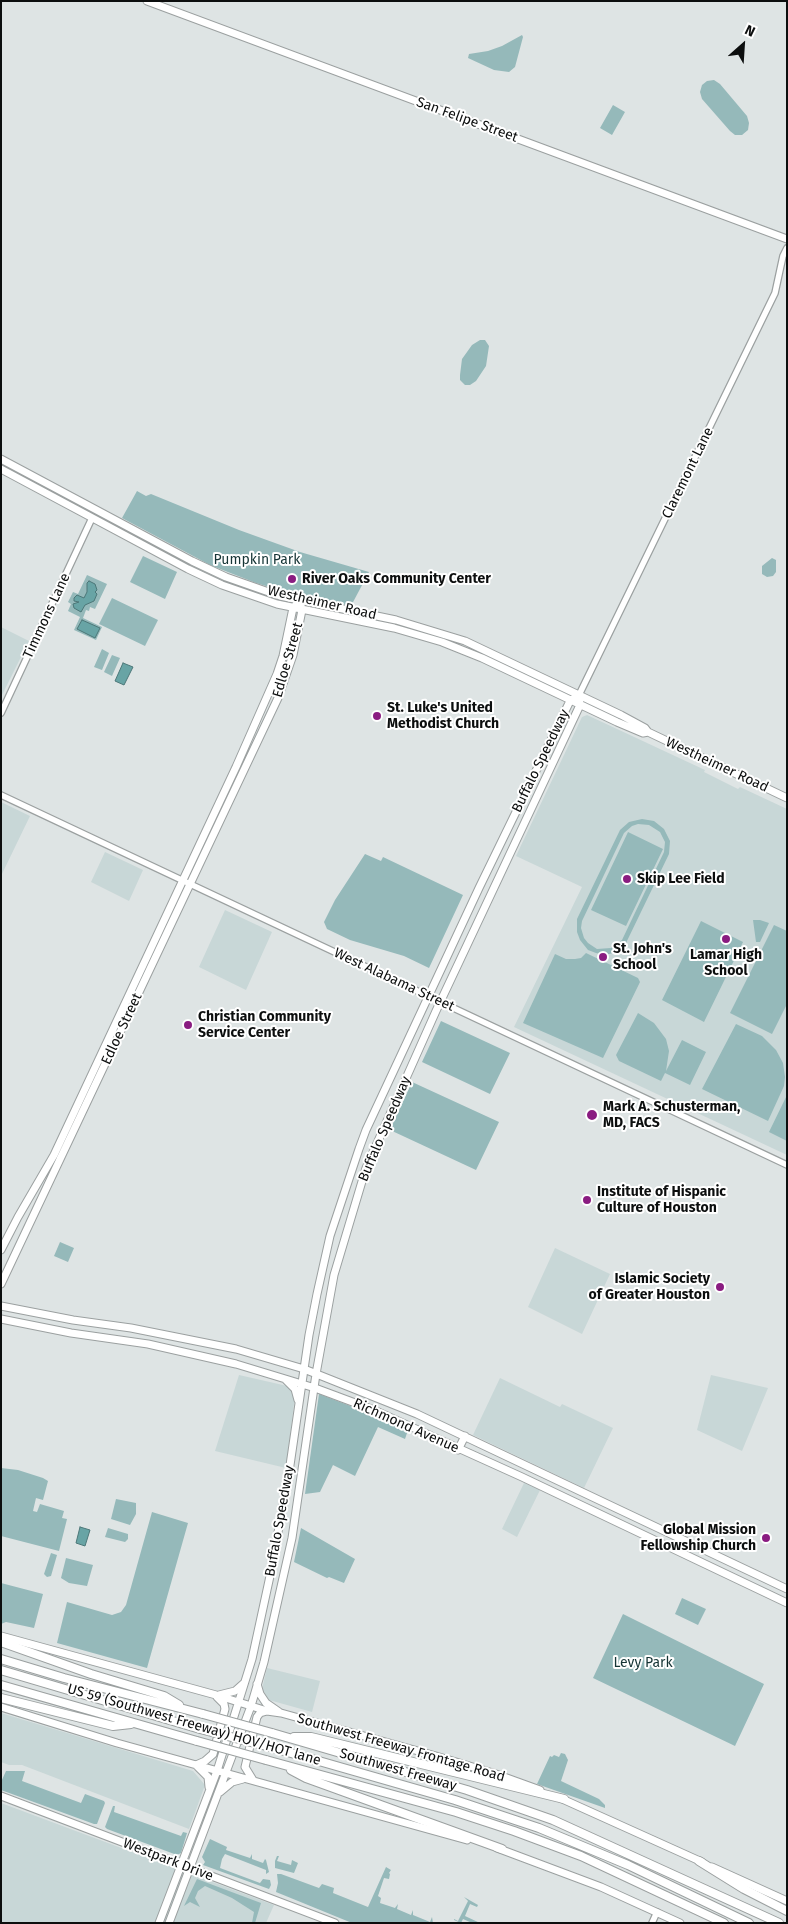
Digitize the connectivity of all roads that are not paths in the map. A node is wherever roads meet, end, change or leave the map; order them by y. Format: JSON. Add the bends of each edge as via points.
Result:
{"nodes":[{"id":1,"x":146,"y":1,"type":"edge"},
{"id":2,"x":787,"y":238,"type":"edge"},
{"id":3,"x":787,"y":248,"type":"edge"},
{"id":4,"x":1,"y":459,"type":"edge"},
{"id":5,"x":1,"y":469,"type":"edge"},
{"id":6,"x":92,"y":518,"type":"junction"},
{"id":7,"x":110,"y":518,"type":"junction"},
{"id":8,"x":142,"y":535,"type":"junction"},
{"id":9,"x":138,"y":542,"type":"junction"},
{"id":10,"x":300,"y":601,"type":"junction"},
{"id":11,"x":293,"y":608,"type":"junction"},
{"id":12,"x":302,"y":610,"type":"junction"},
{"id":13,"x":445,"y":634,"type":"junction"},
{"id":14,"x":442,"y":642,"type":"junction"},
{"id":15,"x":579,"y":695,"type":"junction"},
{"id":16,"x":570,"y":700,"type":"junction"},
{"id":17,"x":580,"y":705,"type":"junction"},
{"id":18,"x":261,"y":711,"type":"junction"},
{"id":19,"x":1,"y":714,"type":"edge"},
{"id":20,"x":270,"y":715,"type":"junction"},
{"id":21,"x":648,"y":732,"type":"junction"},
{"id":22,"x":533,"y":779,"type":"junction"},
{"id":23,"x":544,"y":783,"type":"junction"},
{"id":24,"x":1,"y":795,"type":"edge"},
{"id":25,"x":787,"y":798,"type":"edge"},
{"id":26,"x":214,"y":813,"type":"junction"},
{"id":27,"x":223,"y":817,"type":"junction"},
{"id":28,"x":498,"y":849,"type":"junction"},
{"id":29,"x":510,"y":854,"type":"junction"},
{"id":30,"x":183,"y":880,"type":"junction"},
{"id":31,"x":190,"y":884,"type":"junction"},
{"id":32,"x":463,"y":922,"type":"junction"},
{"id":33,"x":475,"y":928,"type":"junction"},
{"id":34,"x":148,"y":954,"type":"junction"},
{"id":35,"x":156,"y":958,"type":"junction"},
{"id":36,"x":429,"y":997,"type":"junction"},
{"id":37,"x":440,"y":1002,"type":"junction"},
{"id":38,"x":394,"y":1069,"type":"junction"},
{"id":39,"x":407,"y":1075,"type":"junction"},
{"id":40,"x":87,"y":1094,"type":"junction"},
{"id":41,"x":366,"y":1130,"type":"junction"},
{"id":42,"x":379,"y":1137,"type":"junction"},
{"id":43,"x":57,"y":1157,"type":"junction"},
{"id":44,"x":787,"y":1165,"type":"edge"},
{"id":45,"x":23,"y":1209,"type":"junction"},
{"id":46,"x":34,"y":1214,"type":"junction"},
{"id":47,"x":1,"y":1250,"type":"edge"},
{"id":48,"x":1,"y":1284,"type":"edge"},
{"id":49,"x":318,"y":1285,"type":"junction"},
{"id":50,"x":317,"y":1294,"type":"junction"},
{"id":51,"x":331,"y":1294,"type":"junction"},
{"id":52,"x":1,"y":1306,"type":"edge"},
{"id":53,"x":1,"y":1319,"type":"edge"},
{"id":54,"x":151,"y":1332,"type":"junction"},
{"id":55,"x":148,"y":1344,"type":"junction"},
{"id":56,"x":304,"y":1369,"type":"junction"},
{"id":57,"x":316,"y":1374,"type":"junction"},
{"id":58,"x":281,"y":1377,"type":"junction"},
{"id":59,"x":302,"y":1383,"type":"junction"},
{"id":60,"x":315,"y":1388,"type":"junction"},
{"id":61,"x":299,"y":1403,"type":"junction"},
{"id":62,"x":465,"y":1436,"type":"junction"},
{"id":63,"x":458,"y":1450,"type":"junction"},
{"id":64,"x":733,"y":1563,"type":"junction"},
{"id":65,"x":728,"y":1575,"type":"junction"},
{"id":66,"x":787,"y":1589,"type":"edge"},
{"id":67,"x":787,"y":1604,"type":"edge"},
{"id":68,"x":1,"y":1636,"type":"edge"},
{"id":69,"x":1,"y":1642,"type":"edge"},
{"id":70,"x":1,"y":1659,"type":"edge"},
{"id":71,"x":1,"y":1671,"type":"edge"},
{"id":72,"x":246,"y":1680,"type":"junction"},
{"id":73,"x":257,"y":1684,"type":"junction"},
{"id":74,"x":1,"y":1685,"type":"edge"},
{"id":75,"x":216,"y":1695,"type":"junction"},
{"id":76,"x":1,"y":1698,"type":"edge"},
{"id":77,"x":240,"y":1703,"type":"junction"},
{"id":78,"x":251,"y":1706,"type":"junction"},
{"id":79,"x":1,"y":1707,"type":"edge"},
{"id":80,"x":187,"y":1709,"type":"junction"},
{"id":81,"x":267,"y":1711,"type":"junction"},
{"id":82,"x":281,"y":1713,"type":"junction"},
{"id":83,"x":135,"y":1724,"type":"junction"},
{"id":84,"x":287,"y":1738,"type":"junction"},
{"id":85,"x":280,"y":1764,"type":"junction"},
{"id":86,"x":196,"y":1765,"type":"junction"},
{"id":87,"x":217,"y":1770,"type":"junction"},
{"id":88,"x":226,"y":1773,"type":"junction"},
{"id":89,"x":250,"y":1780,"type":"junction"},
{"id":90,"x":210,"y":1789,"type":"junction"},
{"id":91,"x":218,"y":1794,"type":"junction"},
{"id":92,"x":1,"y":1796,"type":"edge"},
{"id":93,"x":564,"y":1799,"type":"junction"},
{"id":94,"x":502,"y":1849,"type":"junction"},
{"id":95,"x":699,"y":1861,"type":"junction"},
{"id":96,"x":181,"y":1864,"type":"junction"},
{"id":97,"x":190,"y":1868,"type":"junction"},
{"id":98,"x":787,"y":1901,"type":"edge"},
{"id":99,"x":787,"y":1911,"type":"edge"},
{"id":100,"x":658,"y":1912,"type":"junction"},
{"id":101,"x":159,"y":1923,"type":"edge"},
{"id":102,"x":169,"y":1923,"type":"edge"},
{"id":103,"x":335,"y":1923,"type":"edge"},
{"id":104,"x":652,"y":1923,"type":"edge"},
{"id":105,"x":680,"y":1923,"type":"edge"},
{"id":106,"x":724,"y":1923,"type":"edge"},
{"id":107,"x":749,"y":1923,"type":"edge"},
{"id":108,"x":779,"y":1923,"type":"edge"}],
"edges":[{"from":1,"to":2,"type":"main road","name":"San Felipe Street"},
{"from":3,"to":15,"type":"street","name":"Claremont Lane","via":[[775,293]]},
{"from":4,"to":7,"type":"main road","name":"Westheimer Road"},
{"from":5,"to":6,"type":"main road","name":"Westheimer Road"},
{"from":6,"to":7,"type":"main road"},
{"from":6,"to":9,"type":"main road","name":"Westheimer Road"},
{"from":6,"to":19,"type":"street","name":"Timmons Lane"},
{"from":7,"to":8,"type":"main road","name":"Westheimer Road"},
{"from":8,"to":9,"type":"main road"},
{"from":8,"to":10,"type":"main road","name":"Westheimer Road","via":[[226,577]]},
{"from":9,"to":11,"type":"main road","name":"Westheimer Road","via":[[222,585]]},
{"from":10,"to":11,"type":"main road","name":"Edloe Street"},
{"from":10,"to":12,"type":"main road","name":"Edloe Street"},
{"from":10,"to":13,"type":"main road","name":"Westheimer Road","via":[[396,620]]},
{"from":11,"to":12,"type":"main road","name":"Westheimer Road"},
{"from":11,"to":18,"type":"main road","name":"Edloe Street","via":[[283,656]]},
{"from":12,"to":14,"type":"main road","name":"Westheimer Road","via":[[394,628]]},
{"from":12,"to":20,"type":"main road","name":"Edloe Street","via":[[292,655]]},
{"from":13,"to":14,"type":"main road"},
{"from":13,"to":15,"type":"main road","name":"Westheimer Road"},
{"from":14,"to":16,"type":"main road","name":"Westheimer Road"},
{"from":15,"to":16,"type":"main road","name":"Buffalo Speedway"},
{"from":15,"to":17,"type":"main road","name":"Buffalo Speedway"},
{"from":15,"to":21,"type":"main road","name":"Westheimer Road"},
{"from":16,"to":17,"type":"main road","name":"Westheimer Road"},
{"from":16,"to":22,"type":"main road","name":"Buffalo Speedway"},
{"from":17,"to":21,"type":"main road","name":"Westheimer Road","via":[[642,733]]},
{"from":17,"to":23,"type":"main road","name":"Buffalo Speedway"},
{"from":18,"to":20,"type":"main road"},
{"from":18,"to":26,"type":"main road","name":"Edloe Street"},
{"from":20,"to":27,"type":"main road","name":"Edloe Street"},
{"from":21,"to":25,"type":"main road","name":"Westheimer Road"},
{"from":22,"to":23,"type":"main road"},
{"from":22,"to":28,"type":"main road","name":"Buffalo Speedway"},
{"from":23,"to":29,"type":"main road","name":"Buffalo Speedway"},
{"from":24,"to":30,"type":"street","name":"West Alabama Street"},
{"from":26,"to":27,"type":"main road"},
{"from":26,"to":30,"type":"main road","name":"Edloe Street"},
{"from":27,"to":31,"type":"main road","name":"Edloe Street"},
{"from":28,"to":29,"type":"main road"},
{"from":28,"to":32,"type":"main road","name":"Buffalo Speedway"},
{"from":29,"to":33,"type":"main road","name":"Buffalo Speedway"},
{"from":30,"to":31,"type":"street","name":"West Alabama Street"},
{"from":30,"to":34,"type":"main road","name":"Edloe Street"},
{"from":31,"to":35,"type":"main road","name":"Edloe Street"},
{"from":31,"to":36,"type":"street","name":"West Alabama Street"},
{"from":32,"to":33,"type":"main road"},
{"from":32,"to":36,"type":"main road","name":"Buffalo Speedway"},
{"from":33,"to":37,"type":"main road","name":"Buffalo Speedway"},
{"from":34,"to":35,"type":"main road"},
{"from":34,"to":40,"type":"main road","name":"Edloe Street"},
{"from":35,"to":40,"type":"main road","name":"Edloe Street"},
{"from":36,"to":37,"type":"street","name":"West Alabama Street"},
{"from":36,"to":38,"type":"main road","name":"Buffalo Speedway"},
{"from":37,"to":39,"type":"main road","name":"Buffalo Speedway"},
{"from":37,"to":44,"type":"street","name":"West Alabama Street"},
{"from":38,"to":39,"type":"main road"},
{"from":38,"to":41,"type":"main road","name":"Buffalo Speedway"},
{"from":39,"to":42,"type":"main road","name":"Buffalo Speedway"},
{"from":40,"to":43,"type":"main road","name":"Edloe Street"},
{"from":41,"to":42,"type":"main road"},
{"from":41,"to":49,"type":"main road","name":"Buffalo Speedway","via":[[330,1236]]},
{"from":42,"to":51,"type":"main road","name":"Buffalo Speedway","via":[[355,1205]]},
{"from":43,"to":45,"type":"main road","name":"Edloe Street"},
{"from":43,"to":46,"type":"main road","name":"Edloe Street"},
{"from":45,"to":46,"type":"main road"},
{"from":45,"to":47,"type":"main road","name":"Edloe Street"},
{"from":46,"to":48,"type":"main road","name":"Edloe Street"},
{"from":49,"to":50,"type":"main road","name":"Buffalo Speedway"},
{"from":49,"to":51,"type":"main road"},
{"from":50,"to":51,"type":"main road"},
{"from":50,"to":56,"type":"main road","name":"Buffalo Speedway"},
{"from":51,"to":57,"type":"main road","name":"Buffalo Speedway"},
{"from":52,"to":54,"type":"main road","name":"Richmond Avenue"},
{"from":53,"to":55,"type":"main road","name":"Richmond Avenue"},
{"from":54,"to":55,"type":"main road"},
{"from":54,"to":56,"type":"main road","name":"Richmond Avenue","via":[[236,1349]]},
{"from":55,"to":58,"type":"main road","name":"Richmond Avenue"},
{"from":56,"to":57,"type":"main road","name":"Richmond Avenue"},
{"from":56,"to":59,"type":"main road","name":"Buffalo Speedway"},
{"from":57,"to":60,"type":"main road","name":"Buffalo Speedway"},
{"from":57,"to":62,"type":"main road","name":"Richmond Avenue"},
{"from":58,"to":59,"type":"main road","name":"Richmond Avenue"},
{"from":58,"to":61,"type":"main road","via":[[294,1389]]},
{"from":59,"to":60,"type":"main road","name":"Richmond Avenue"},
{"from":59,"to":61,"type":"main road","name":"Buffalo Speedway"},
{"from":60,"to":63,"type":"main road","name":"Richmond Avenue","via":[[374,1410]]},
{"from":60,"to":73,"type":"main road","name":"Buffalo Speedway","via":[[292,1538]]},
{"from":61,"to":72,"type":"main road","name":"Buffalo Speedway","via":[[271,1568]]},
{"from":62,"to":63,"type":"main road"},
{"from":62,"to":64,"type":"main road","name":"Richmond Avenue"},
{"from":63,"to":65,"type":"main road","name":"Richmond Avenue"},
{"from":64,"to":65,"type":"main road"},
{"from":64,"to":66,"type":"main road","name":"Richmond Avenue"},
{"from":65,"to":67,"type":"main road","name":"Richmond Avenue"},
{"from":68,"to":75,"type":"main road","name":"Southwest Freeway Frontage Road"},
{"from":69,"to":80,"type":"highway","via":[[164,1696]]},
{"from":70,"to":80,"type":"highway","name":"Southwest Freeway"},
{"from":71,"to":107,"type":"highway","name":"US 59 (Southwest Freeway) HOV/HOT lane","bridge":true,"via":[[455,1800],[539,1828],[628,1865]]},
{"from":72,"to":75,"type":"main road","via":[[235,1691]]},
{"from":72,"to":77,"type":"main road","name":"Buffalo Speedway"},
{"from":73,"to":78,"type":"main road","name":"Buffalo Speedway"},
{"from":73,"to":82,"type":"main road","via":[[266,1703]]},
{"from":74,"to":83,"type":"highway","name":"Southwest Freeway"},
{"from":75,"to":77,"type":"main road","name":"Southwest Freeway Frontage Road"},
{"from":75,"to":86,"type":"main road","via":[[225,1709],[213,1754]]},
{"from":76,"to":83,"type":"highway","via":[[113,1726]]},
{"from":77,"to":78,"type":"main road","name":"Southwest Freeway Frontage Road"},
{"from":77,"to":87,"type":"main road","name":"Buffalo Speedway"},
{"from":78,"to":81,"type":"main road","name":"Southwest Freeway Frontage Road"},
{"from":78,"to":88,"type":"main road","name":"Buffalo Speedway"},
{"from":79,"to":86,"type":"main road"},
{"from":80,"to":84,"type":"highway","name":"Southwest Freeway","bridge":true},
{"from":81,"to":82,"type":"main road","name":"Southwest Freeway Frontage Road"},
{"from":81,"to":89,"type":"main road","via":[[257,1717],[245,1767]]},
{"from":82,"to":93,"type":"main road","name":"Southwest Freeway Frontage Road","via":[[479,1769]]},
{"from":83,"to":85,"type":"highway","name":"Southwest Freeway","bridge":true},
{"from":84,"to":93,"type":"highway","via":[[311,1737]]},
{"from":84,"to":108,"type":"highway","name":"Southwest Freeway","via":[[468,1790],[553,1820]]},
{"from":85,"to":94,"type":"highway","via":[[306,1778]]},
{"from":85,"to":106,"type":"highway","name":"Southwest Freeway","via":[[514,1831],[581,1856]]},
{"from":86,"to":87,"type":"main road"},
{"from":86,"to":90,"type":"main road","via":[[208,1777]]},
{"from":87,"to":88,"type":"main road"},
{"from":87,"to":90,"type":"main road","name":"Buffalo Speedway"},
{"from":88,"to":89,"type":"main road"},
{"from":88,"to":91,"type":"main road","name":"Buffalo Speedway"},
{"from":89,"to":91,"type":"main road","via":[[232,1782]]},
{"from":89,"to":94,"type":"main road"},
{"from":90,"to":96,"type":"main road","name":"Buffalo Speedway"},
{"from":91,"to":97,"type":"main road","name":"Buffalo Speedway"},
{"from":92,"to":96,"type":"main road","name":"Westpark Drive"},
{"from":93,"to":95,"type":"main road","name":"Southwest Freeway Frontage Road"},
{"from":94,"to":100,"type":"main road"},
{"from":95,"to":98,"type":"main road","name":"Southwest Freeway Frontage Road"},
{"from":95,"to":99,"type":"highway"},
{"from":96,"to":97,"type":"main road","name":"Westpark Drive"},
{"from":96,"to":101,"type":"main road","name":"Buffalo Speedway"},
{"from":97,"to":102,"type":"main road","name":"Buffalo Speedway"},
{"from":97,"to":103,"type":"main road","name":"Westpark Drive"},
{"from":100,"to":104,"type":"street"},
{"from":100,"to":105,"type":"main road"}]}
